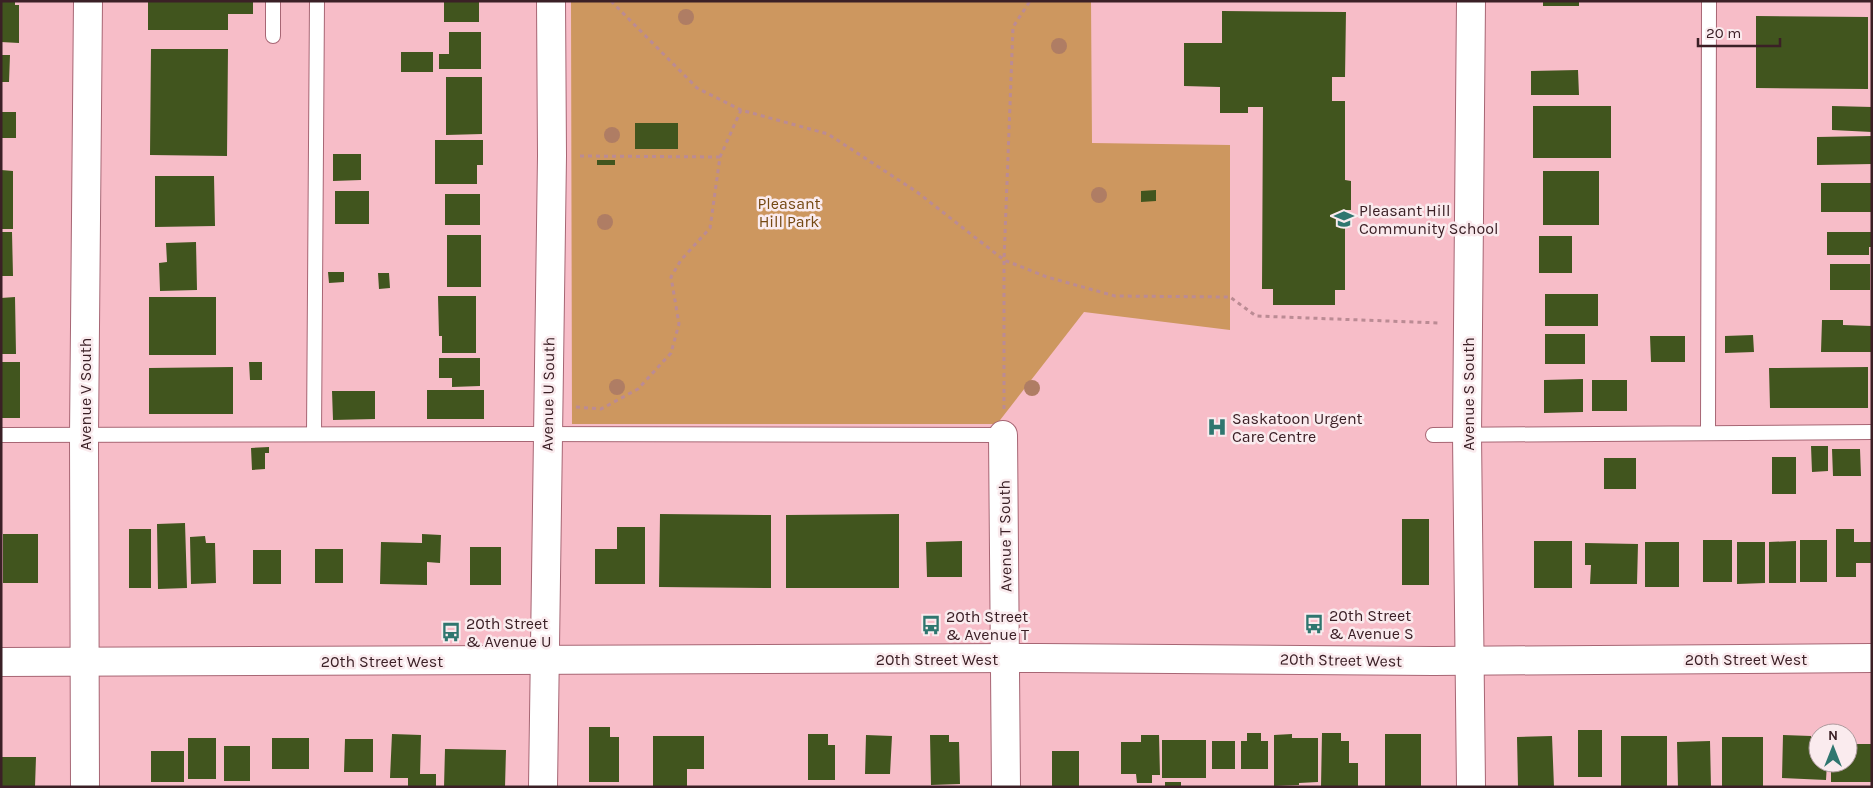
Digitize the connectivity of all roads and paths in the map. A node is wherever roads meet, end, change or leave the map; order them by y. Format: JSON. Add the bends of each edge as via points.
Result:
{"nodes":[{"id":1,"x":88,"y":1,"type":"edge"},
{"id":2,"x":273,"y":1,"type":"edge"},
{"id":3,"x":317,"y":1,"type":"edge"},
{"id":4,"x":551,"y":1,"type":"edge"},
{"id":5,"x":611,"y":1,"type":"edge"},
{"id":6,"x":1030,"y":1,"type":"edge"},
{"id":7,"x":1471,"y":1,"type":"edge"},
{"id":8,"x":1709,"y":1,"type":"edge"},
{"id":9,"x":273,"y":36,"type":"dead end"},
{"id":10,"x":741,"y":110,"type":"junction"},
{"id":11,"x":578,"y":156,"type":"dead end"},
{"id":12,"x":720,"y":157,"type":"junction"},
{"id":13,"x":1004,"y":260,"type":"junction"},
{"id":14,"x":1433,"y":322,"type":"dead end"},
{"id":15,"x":1872,"y":432,"type":"edge"},
{"id":16,"x":1708,"y":433,"type":"junction"},
{"id":17,"x":314,"y":434,"type":"junction"},
{"id":18,"x":558,"y":434,"type":"junction"},
{"id":19,"x":1,"y":435,"type":"edge"},
{"id":20,"x":1003,"y":435,"type":"junction"},
{"id":21,"x":1433,"y":435,"type":"dead end"},
{"id":22,"x":1467,"y":435,"type":"junction"},
{"id":23,"x":84,"y":436,"type":"junction"},
{"id":24,"x":1872,"y":658,"type":"edge"},
{"id":25,"x":1006,"y":659,"type":"junction"},
{"id":26,"x":544,"y":660,"type":"junction"},
{"id":27,"x":1470,"y":661,"type":"junction"},
{"id":28,"x":1,"y":662,"type":"edge"},
{"id":29,"x":86,"y":662,"type":"junction"},
{"id":30,"x":85,"y":787,"type":"edge"},
{"id":31,"x":543,"y":787,"type":"edge"},
{"id":32,"x":1006,"y":787,"type":"edge"},
{"id":33,"x":1471,"y":787,"type":"edge"}],
"edges":[{"from":1,"to":23,"type":"street","name":"Avenue V South"},
{"from":2,"to":9,"type":"lane"},
{"from":3,"to":17,"type":"lane"},
{"from":4,"to":18,"type":"street","name":"Avenue U South"},
{"from":5,"to":10,"type":"path","via":[[697,88]]},
{"from":6,"to":13,"type":"path","via":[[1013,27]]},
{"from":7,"to":22,"type":"street","name":"Avenue S South"},
{"from":8,"to":16,"type":"lane"},
{"from":10,"to":12,"type":"path"},
{"from":10,"to":13,"type":"path","via":[[828,134],[917,192]]},
{"from":11,"to":12,"type":"path"},
{"from":12,"to":18,"type":"path","via":[[710,228],[680,260],[671,277],[679,324],[672,353],[638,389],[601,409],[568,407]]},
{"from":13,"to":14,"type":"path","via":[[1047,277],[1115,296],[1230,297],[1256,316]]},
{"from":13,"to":20,"type":"path"},
{"from":15,"to":16,"type":"lane"},
{"from":16,"to":22,"type":"lane"},
{"from":17,"to":18,"type":"lane"},
{"from":17,"to":23,"type":"lane"},
{"from":18,"to":20,"type":"lane"},
{"from":18,"to":26,"type":"street","name":"Avenue U South"},
{"from":19,"to":23,"type":"lane"},
{"from":20,"to":25,"type":"street","name":"Avenue T South"},
{"from":21,"to":22,"type":"lane"},
{"from":22,"to":27,"type":"street","name":"Avenue S South"},
{"from":23,"to":29,"type":"street","name":"Avenue V South"},
{"from":24,"to":27,"type":"street","name":"20th Street West"},
{"from":25,"to":26,"type":"street","name":"20th Street West"},
{"from":25,"to":27,"type":"street","name":"20th Street West"},
{"from":25,"to":32,"type":"street","name":"Avenue T South"},
{"from":26,"to":29,"type":"street","name":"20th Street West"},
{"from":26,"to":31,"type":"street","name":"Avenue U South"},
{"from":27,"to":33,"type":"street","name":"Avenue S South"},
{"from":28,"to":29,"type":"street","name":"20th Street West"},
{"from":29,"to":30,"type":"street","name":"Avenue V South"}]}
